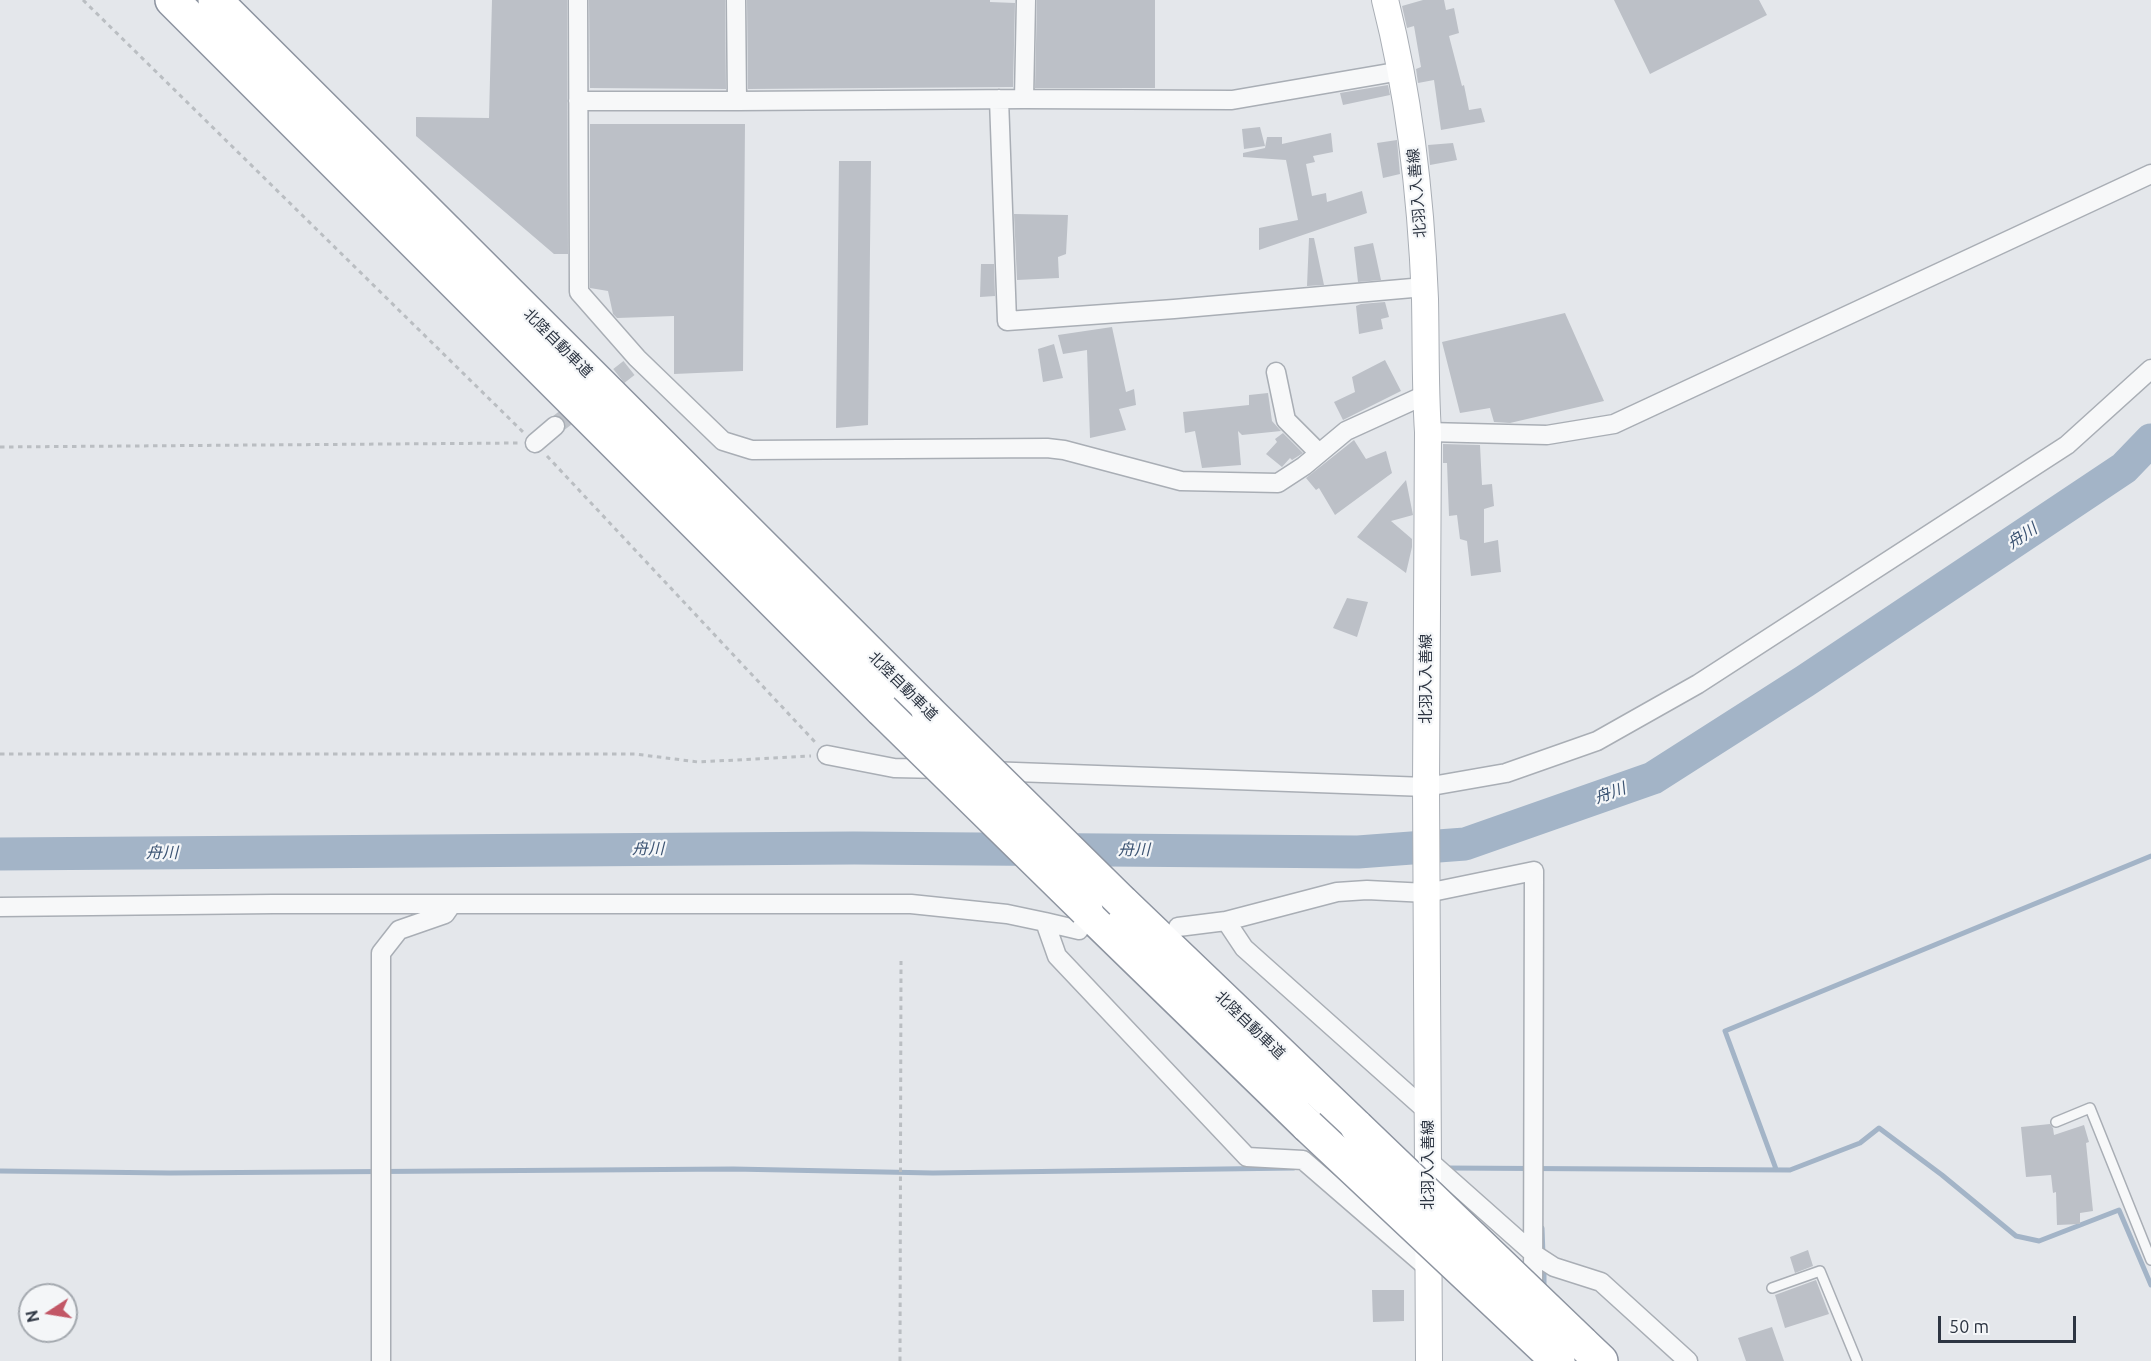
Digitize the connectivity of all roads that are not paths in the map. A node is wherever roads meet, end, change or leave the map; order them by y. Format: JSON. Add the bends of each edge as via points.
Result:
{"nodes":[{"id":1,"x":172,"y":0,"type":"edge"},
{"id":2,"x":215,"y":0,"type":"edge"},
{"id":3,"x":578,"y":0,"type":"edge"},
{"id":4,"x":736,"y":0,"type":"edge"},
{"id":5,"x":1026,"y":0,"type":"edge"},
{"id":6,"x":1385,"y":0,"type":"edge"},
{"id":7,"x":1401,"y":71,"type":"junction"},
{"id":8,"x":999,"y":99,"type":"junction"},
{"id":9,"x":1024,"y":99,"type":"junction"},
{"id":10,"x":578,"y":101,"type":"junction"},
{"id":11,"x":737,"y":101,"type":"junction"},
{"id":12,"x":2151,"y":174,"type":"edge"},
{"id":13,"x":1424,"y":287,"type":"junction"},
{"id":14,"x":2151,"y":369,"type":"edge"},
{"id":15,"x":1276,"y":372,"type":"dead end"},
{"id":16,"x":1425,"y":395,"type":"junction"},
{"id":17,"x":555,"y":426,"type":"tunnel mouth"},
{"id":18,"x":1428,"y":432,"type":"junction"},
{"id":19,"x":535,"y":443,"type":"road end"},
{"id":20,"x":1319,"y":453,"type":"junction"},
{"id":21,"x":827,"y":755,"type":"road end"},
{"id":22,"x":1426,"y":788,"type":"junction"},
{"id":23,"x":1427,"y":888,"type":"junction"},
{"id":24,"x":452,"y":903,"type":"junction"},
{"id":25,"x":0,"y":907,"type":"edge"},
{"id":26,"x":1082,"y":920,"type":"junction"},
{"id":27,"x":1226,"y":921,"type":"junction"},
{"id":28,"x":1045,"y":922,"type":"junction"},
{"id":29,"x":1178,"y":927,"type":"dead end"},
{"id":30,"x":1428,"y":1112,"type":"junction"},
{"id":31,"x":2056,"y":1122,"type":"dead end"},
{"id":32,"x":1427,"y":1159,"type":"junction"},
{"id":33,"x":1534,"y":1254,"type":"junction"},
{"id":34,"x":2151,"y":1260,"type":"edge"},
{"id":35,"x":1429,"y":1269,"type":"junction"},
{"id":36,"x":1772,"y":1288,"type":"dead end"},
{"id":37,"x":1580,"y":1355,"type":"edge"},
{"id":38,"x":381,"y":1361,"type":"edge"},
{"id":39,"x":1429,"y":1361,"type":"edge"},
{"id":40,"x":1533,"y":1361,"type":"edge"},
{"id":41,"x":1688,"y":1361,"type":"edge"},
{"id":42,"x":1857,"y":1361,"type":"edge"}],
"edges":[{"from":1,"to":26,"type":"highway","name":"北陸自動車道","bridge":true,"via":[[882,710]]},
{"from":2,"to":37,"type":"highway","name":"北陸自動車道","bridge":true,"via":[[928,711],[1357,1127]]},
{"from":3,"to":10,"type":"street"},
{"from":4,"to":11,"type":"street"},
{"from":5,"to":9,"type":"street"},
{"from":6,"to":7,"type":"main road","name":"北羽入入善線"},
{"from":7,"to":9,"type":"street","via":[[1232,100]]},
{"from":7,"to":13,"type":"main road","name":"北羽入入善線","via":[[1419,200]]},
{"from":8,"to":9,"type":"street"},
{"from":8,"to":11,"type":"street"},
{"from":8,"to":13,"type":"street","via":[[1007,321]]},
{"from":10,"to":11,"type":"street"},
{"from":10,"to":20,"type":"street","via":[[579,292],[633,363],[723,441],[752,450],[1047,448],[1181,481],[1278,483]]},
{"from":12,"to":18,"type":"street","via":[[1614,424],[1547,435]]},
{"from":13,"to":16,"type":"main road","name":"北羽入入善線"},
{"from":14,"to":22,"type":"street","via":[[2067,445],[1698,684],[1597,741],[1506,773]]},
{"from":15,"to":20,"type":"street","via":[[1286,420]]},
{"from":16,"to":18,"type":"main road","name":"北羽入入善線"},
{"from":16,"to":20,"type":"street","via":[[1346,431]]},
{"from":17,"to":19,"type":"street"},
{"from":18,"to":22,"type":"main road","name":"北羽入入善線"},
{"from":21,"to":22,"type":"street","via":[[894,768]]},
{"from":22,"to":23,"type":"main road","name":"北羽入入善線"},
{"from":23,"to":27,"type":"street","via":[[1337,892]]},
{"from":23,"to":30,"type":"main road","name":"北羽入入善線"},
{"from":23,"to":33,"type":"street","via":[[1534,872]]},
{"from":24,"to":25,"type":"street"},
{"from":24,"to":28,"type":"street","via":[[911,904]]},
{"from":24,"to":38,"type":"street","via":[[445,914],[399,930],[381,953]]},
{"from":26,"to":28,"type":"street"},
{"from":26,"to":37,"type":"highway","name":"北陸自動車道","bridge":true,"via":[[1308,1126]]},
{"from":27,"to":29,"type":"street"},
{"from":27,"to":30,"type":"street","via":[[1244,948]]},
{"from":28,"to":35,"type":"street","via":[[1057,956],[1247,1157],[1303,1160]]},
{"from":30,"to":32,"type":"main road","name":"北羽入入善線"},
{"from":31,"to":34,"type":"lane","via":[[2090,1108]]},
{"from":32,"to":33,"type":"street"},
{"from":32,"to":35,"type":"main road","name":"北羽入入善線"},
{"from":33,"to":40,"type":"street"},
{"from":33,"to":41,"type":"street","via":[[1554,1267],[1601,1282]]},
{"from":35,"to":39,"type":"main road","name":"北羽入入善線"},
{"from":36,"to":42,"type":"lane","via":[[1820,1271]]}]}
